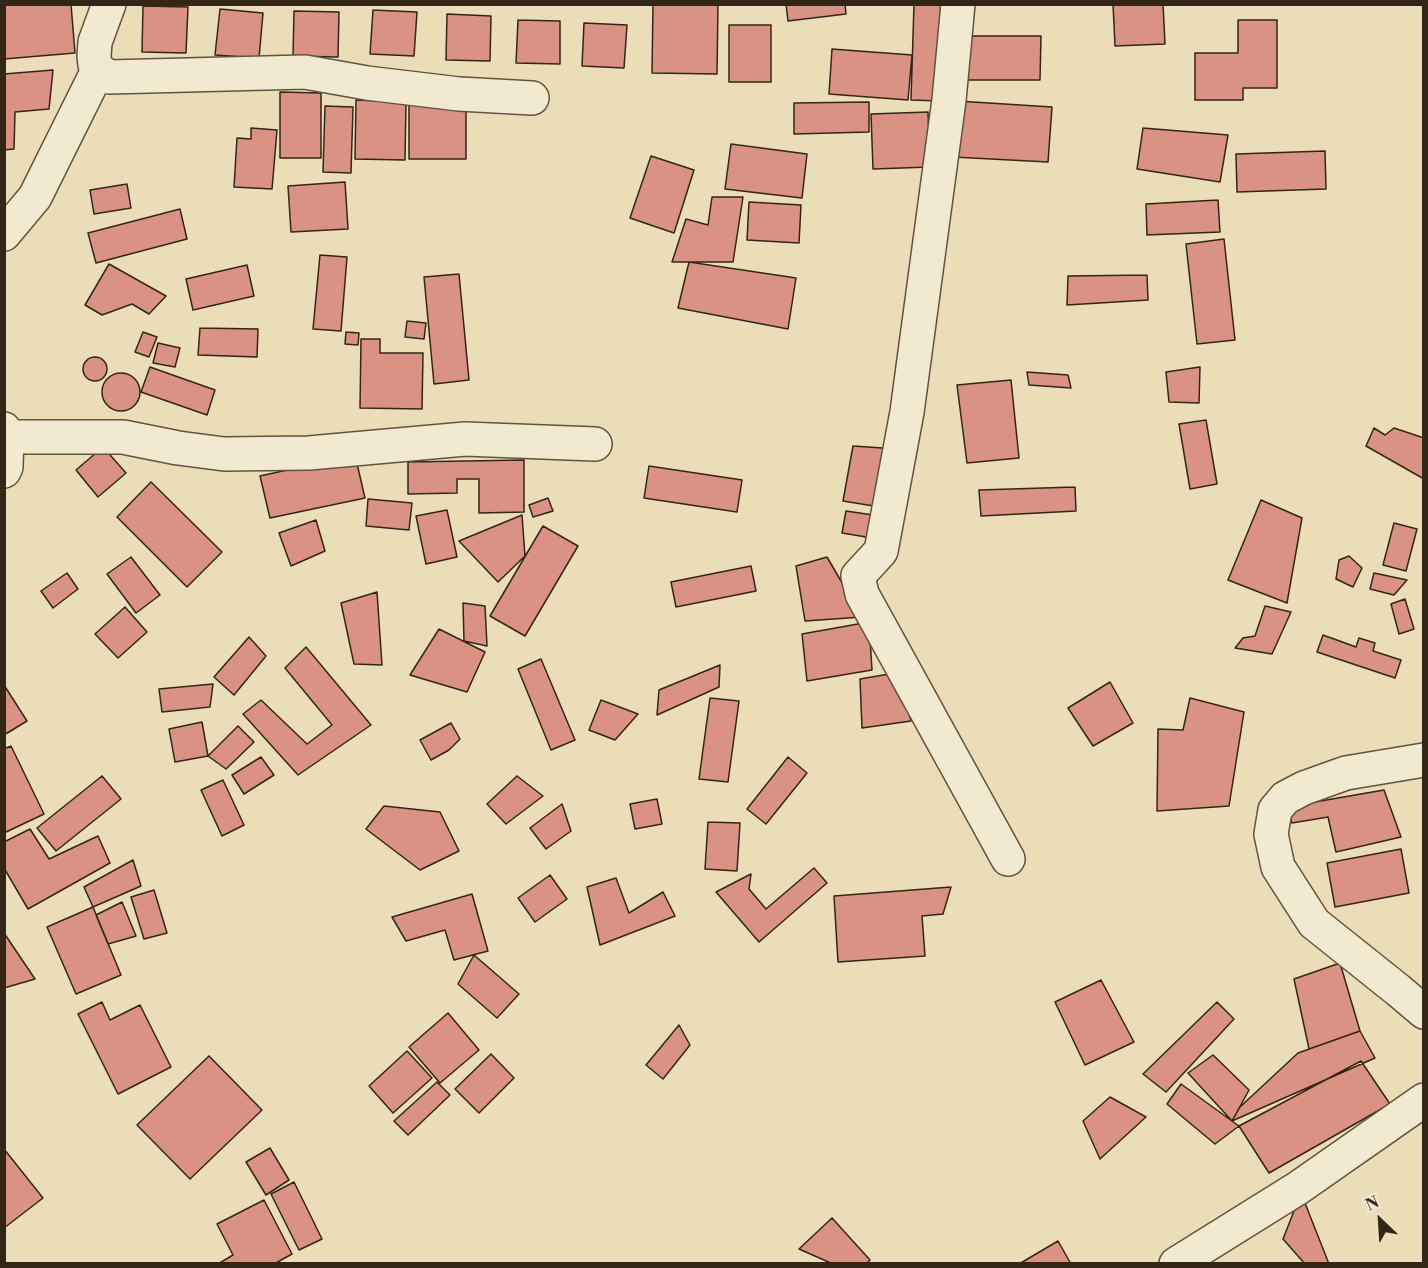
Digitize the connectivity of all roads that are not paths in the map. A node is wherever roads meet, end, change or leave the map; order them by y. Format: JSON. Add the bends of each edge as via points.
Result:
{"nodes":[{"id":1,"x":109,"y":4,"type":"edge"},
{"id":2,"x":958,"y":4,"type":"edge"},
{"id":3,"x":98,"y":70,"type":"junction"},
{"id":4,"x":532,"y":98,"type":"dead end"},
{"id":5,"x":4,"y":234,"type":"edge"},
{"id":6,"x":6,"y":433,"type":"edge"},
{"id":7,"x":595,"y":444,"type":"dead end"},
{"id":8,"x":4,"y":471,"type":"edge"},
{"id":9,"x":1424,"y":760,"type":"edge"},
{"id":10,"x":1008,"y":859,"type":"dead end"},
{"id":11,"x":1424,"y":1012,"type":"edge"},
{"id":12,"x":1424,"y":1100,"type":"edge"},
{"id":13,"x":1176,"y":1263,"type":"edge"}],
"edges":[{"from":1,"to":3,"type":"street","via":[[95,42]]},
{"from":2,"to":10,"type":"street","via":[[907,412],[881,551],[858,576],[862,594]]},
{"from":3,"to":4,"type":"street","via":[[109,77],[305,72],[459,94]]},
{"from":3,"to":5,"type":"street","via":[[34,196]]},
{"from":6,"to":7,"type":"street","via":[[123,437],[224,454],[309,453],[465,439]]},
{"from":6,"to":8,"type":"street"},
{"from":9,"to":11,"type":"street","via":[[1346,773],[1304,788],[1285,798],[1275,810],[1270,834],[1278,867],[1314,923]]},
{"from":12,"to":13,"type":"street","via":[[1298,1188]]}]}
